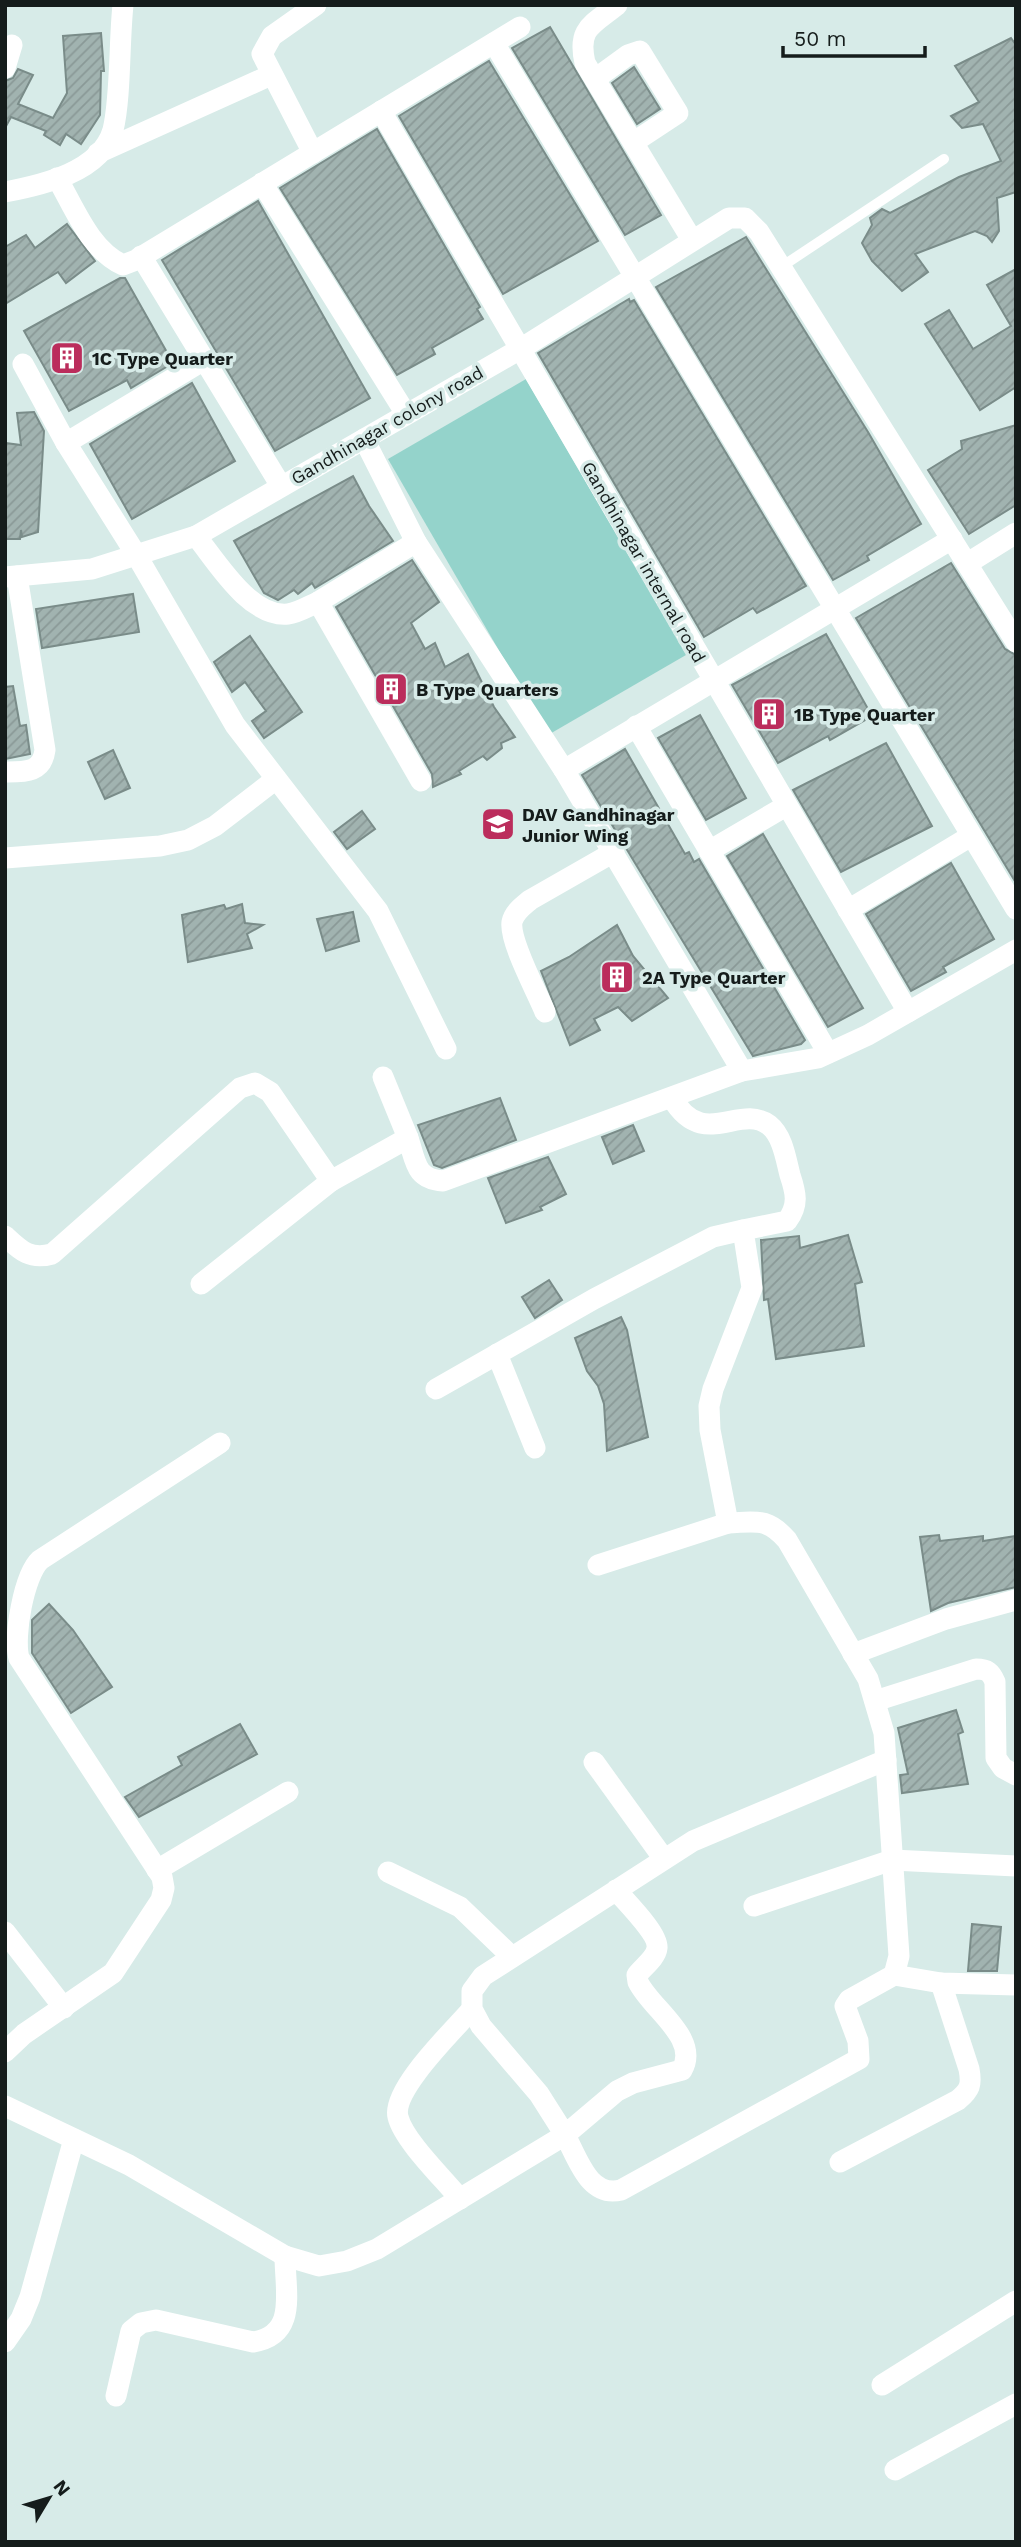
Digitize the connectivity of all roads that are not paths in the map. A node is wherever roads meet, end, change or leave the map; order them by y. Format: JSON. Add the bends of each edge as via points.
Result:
{"nodes":[{"id":1,"x":123,"y":5,"type":"edge"},
{"id":2,"x":316,"y":5,"type":"edge"},
{"id":3,"x":617,"y":5,"type":"edge"},
{"id":4,"x":520,"y":27,"type":"dead end"},
{"id":5,"x":494,"y":43,"type":"junction"},
{"id":6,"x":12,"y":45,"type":"dead end"},
{"id":7,"x":5,"y":68,"type":"edge"},
{"id":8,"x":271,"y":75,"type":"junction"},
{"id":9,"x":595,"y":79,"type":"junction"},
{"id":10,"x":381,"y":111,"type":"junction"},
{"id":11,"x":634,"y":142,"type":"junction"},
{"id":12,"x":98,"y":153,"type":"junction"},
{"id":13,"x":313,"y":153,"type":"junction"},
{"id":14,"x":944,"y":159,"type":"dead end"},
{"id":15,"x":57,"y":178,"type":"junction"},
{"id":16,"x":262,"y":183,"type":"junction"},
{"id":17,"x":5,"y":192,"type":"edge"},
{"id":18,"x":692,"y":240,"type":"junction"},
{"id":19,"x":141,"y":257,"type":"junction"},
{"id":20,"x":781,"y":267,"type":"junction"},
{"id":21,"x":636,"y":276,"type":"junction"},
{"id":22,"x":522,"y":348,"type":"junction"},
{"id":23,"x":204,"y":360,"type":"junction"},
{"id":24,"x":23,"y":364,"type":"dead end"},
{"id":25,"x":406,"y":414,"type":"junction"},
{"id":26,"x":364,"y":439,"type":"junction"},
{"id":27,"x":66,"y":443,"type":"junction"},
{"id":28,"x":281,"y":486,"type":"junction"},
{"id":29,"x":1016,"y":533,"type":"edge"},
{"id":30,"x":196,"y":536,"type":"junction"},
{"id":31,"x":952,"y":539,"type":"junction"},
{"id":32,"x":416,"y":542,"type":"junction"},
{"id":33,"x":136,"y":556,"type":"junction"},
{"id":34,"x":968,"y":563,"type":"junction"},
{"id":35,"x":11,"y":576,"type":"edge"},
{"id":36,"x":318,"y":602,"type":"junction"},
{"id":37,"x":834,"y":610,"type":"junction"},
{"id":38,"x":1016,"y":642,"type":"edge"},
{"id":39,"x":712,"y":681,"type":"junction"},
{"id":40,"x":636,"y":726,"type":"junction"},
{"id":41,"x":564,"y":769,"type":"junction"},
{"id":42,"x":5,"y":772,"type":"edge"},
{"id":43,"x":276,"y":779,"type":"junction"},
{"id":44,"x":421,"y":781,"type":"dead end"},
{"id":45,"x":786,"y":806,"type":"junction"},
{"id":46,"x":971,"y":836,"type":"junction"},
{"id":47,"x":709,"y":851,"type":"junction"},
{"id":48,"x":614,"y":852,"type":"junction"},
{"id":49,"x":5,"y":858,"type":"edge"},
{"id":50,"x":1016,"y":909,"type":"edge"},
{"id":51,"x":848,"y":910,"type":"junction"},
{"id":52,"x":1016,"y":950,"type":"edge"},
{"id":53,"x":545,"y":1012,"type":"dead end"},
{"id":54,"x":908,"y":1012,"type":"junction"},
{"id":55,"x":446,"y":1049,"type":"dead end"},
{"id":56,"x":828,"y":1054,"type":"junction"},
{"id":57,"x":742,"y":1071,"type":"junction"},
{"id":58,"x":383,"y":1077,"type":"dead end"},
{"id":59,"x":672,"y":1098,"type":"junction"},
{"id":60,"x":408,"y":1138,"type":"junction"},
{"id":61,"x":331,"y":1181,"type":"junction"},
{"id":62,"x":743,"y":1230,"type":"junction"},
{"id":63,"x":5,"y":1236,"type":"edge"},
{"id":64,"x":201,"y":1284,"type":"dead end"},
{"id":65,"x":497,"y":1353,"type":"junction"},
{"id":66,"x":436,"y":1389,"type":"dead end"},
{"id":67,"x":220,"y":1443,"type":"dead end"},
{"id":68,"x":535,"y":1448,"type":"dead end"},
{"id":69,"x":728,"y":1523,"type":"junction"},
{"id":70,"x":598,"y":1565,"type":"dead end"},
{"id":71,"x":1016,"y":1600,"type":"edge"},
{"id":72,"x":853,"y":1654,"type":"junction"},
{"id":73,"x":875,"y":1702,"type":"junction"},
{"id":74,"x":886,"y":1760,"type":"junction"},
{"id":75,"x":594,"y":1762,"type":"dead end"},
{"id":76,"x":1016,"y":1775,"type":"edge"},
{"id":77,"x":288,"y":1792,"type":"dead end"},
{"id":78,"x":664,"y":1859,"type":"junction"},
{"id":79,"x":892,"y":1860,"type":"junction"},
{"id":80,"x":1016,"y":1866,"type":"edge"},
{"id":81,"x":157,"y":1870,"type":"junction"},
{"id":82,"x":388,"y":1872,"type":"dead end"},
{"id":83,"x":616,"y":1890,"type":"junction"},
{"id":84,"x":754,"y":1906,"type":"dead end"},
{"id":85,"x":5,"y":1932,"type":"edge"},
{"id":86,"x":512,"y":1957,"type":"junction"},
{"id":87,"x":894,"y":1975,"type":"junction"},
{"id":88,"x":941,"y":1983,"type":"junction"},
{"id":89,"x":1016,"y":1984,"type":"edge"},
{"id":90,"x":64,"y":2008,"type":"junction"},
{"id":91,"x":472,"y":2008,"type":"junction"},
{"id":92,"x":5,"y":2052,"type":"edge"},
{"id":93,"x":5,"y":2106,"type":"edge"},
{"id":94,"x":565,"y":2135,"type":"junction"},
{"id":95,"x":74,"y":2139,"type":"junction"},
{"id":96,"x":840,"y":2162,"type":"dead end"},
{"id":97,"x":460,"y":2199,"type":"junction"},
{"id":98,"x":285,"y":2256,"type":"junction"},
{"id":99,"x":1016,"y":2301,"type":"edge"},
{"id":100,"x":5,"y":2342,"type":"edge"},
{"id":101,"x":882,"y":2385,"type":"dead end"},
{"id":102,"x":116,"y":2396,"type":"dead end"},
{"id":103,"x":1016,"y":2404,"type":"edge"},
{"id":104,"x":895,"y":2470,"type":"dead end"}],
"edges":[{"from":1,"to":12,"type":"street","via":[[113,131]]},
{"from":2,"to":8,"type":"street","via":[[264,46],[262,54]]},
{"from":3,"to":9,"type":"street","via":[[582,38],[585,63]]},
{"from":4,"to":5,"type":"street"},
{"from":5,"to":10,"type":"street"},
{"from":5,"to":21,"type":"street"},
{"from":6,"to":7,"type":"street"},
{"from":8,"to":12,"type":"street"},
{"from":8,"to":13,"type":"street"},
{"from":9,"to":11,"type":"street"},
{"from":9,"to":11,"type":"street","via":[[640,51],[648,62],[678,113]]},
{"from":10,"to":13,"type":"street"},
{"from":10,"to":22,"type":"street","name":"Gandhinagar internal road"},
{"from":11,"to":18,"type":"street"},
{"from":12,"to":15,"type":"street"},
{"from":13,"to":16,"type":"street"},
{"from":14,"to":20,"type":"lane"},
{"from":15,"to":17,"type":"street"},
{"from":15,"to":19,"type":"street","via":[[98,248],[123,265]]},
{"from":16,"to":19,"type":"street"},
{"from":16,"to":25,"type":"street"},
{"from":18,"to":20,"type":"street","name":"Gandhinagar colony road","via":[[729,218],[745,218]]},
{"from":18,"to":21,"type":"street","name":"Gandhinagar colony road"},
{"from":19,"to":23,"type":"street"},
{"from":20,"to":31,"type":"street"},
{"from":21,"to":22,"type":"street","name":"Gandhinagar colony road"},
{"from":21,"to":37,"type":"street"},
{"from":22,"to":25,"type":"street","name":"Gandhinagar colony road"},
{"from":22,"to":39,"type":"street","name":"Gandhinagar internal road"},
{"from":23,"to":27,"type":"street"},
{"from":23,"to":28,"type":"street"},
{"from":24,"to":27,"type":"street"},
{"from":25,"to":26,"type":"street","name":"Gandhinagar colony road"},
{"from":26,"to":28,"type":"street","name":"Gandhinagar colony road"},
{"from":26,"to":32,"type":"street"},
{"from":27,"to":33,"type":"street"},
{"from":28,"to":30,"type":"street","name":"Gandhinagar colony road"},
{"from":29,"to":34,"type":"street"},
{"from":30,"to":33,"type":"street","name":"Gandhinagar colony road"},
{"from":30,"to":36,"type":"street","via":[[251,603],[269,613],[289,614]]},
{"from":31,"to":34,"type":"street"},
{"from":31,"to":37,"type":"street"},
{"from":32,"to":36,"type":"street"},
{"from":32,"to":41,"type":"street"},
{"from":33,"to":35,"type":"street","name":"Gandhinagar colony road","via":[[92,569]]},
{"from":33,"to":43,"type":"street","via":[[214,692]]},
{"from":34,"to":38,"type":"street"},
{"from":35,"to":42,"type":"street","via":[[45,750],[44,761],[36,769]]},
{"from":36,"to":44,"type":"street"},
{"from":37,"to":39,"type":"street"},
{"from":37,"to":46,"type":"street"},
{"from":39,"to":40,"type":"street"},
{"from":39,"to":45,"type":"street","name":"Gandhinagar internal road"},
{"from":40,"to":41,"type":"street"},
{"from":40,"to":47,"type":"street"},
{"from":41,"to":48,"type":"street"},
{"from":43,"to":49,"type":"street","via":[[215,826],[188,840]]},
{"from":43,"to":55,"type":"street","via":[[378,911]]},
{"from":45,"to":47,"type":"street"},
{"from":45,"to":51,"type":"street","name":"Gandhinagar internal road"},
{"from":46,"to":50,"type":"street"},
{"from":46,"to":51,"type":"street"},
{"from":47,"to":56,"type":"street"},
{"from":48,"to":53,"type":"street","via":[[530,900],[512,923],[514,939]]},
{"from":48,"to":57,"type":"street"},
{"from":51,"to":54,"type":"street","name":"Gandhinagar internal road"},
{"from":52,"to":54,"type":"street"},
{"from":54,"to":56,"type":"street"},
{"from":56,"to":57,"type":"street"},
{"from":57,"to":59,"type":"street"},
{"from":58,"to":60,"type":"street"},
{"from":59,"to":60,"type":"street","via":[[443,1181],[428,1180],[419,1172]]},
{"from":59,"to":62,"type":"street","via":[[680,1112],[702,1124],[756,1121],[768,1125],[778,1137],[797,1195],[794,1212],[774,1226]]},
{"from":60,"to":61,"type":"street"},
{"from":61,"to":63,"type":"street","via":[[270,1092],[256,1083],[240,1088],[52,1254],[37,1258],[23,1253]]},
{"from":61,"to":64,"type":"street"},
{"from":62,"to":65,"type":"street","via":[[713,1237]]},
{"from":62,"to":69,"type":"street","via":[[752,1288],[709,1406]]},
{"from":65,"to":66,"type":"street"},
{"from":65,"to":68,"type":"street"},
{"from":67,"to":81,"type":"street","via":[[40,1560],[32,1573],[15,1636],[24,1666]]},
{"from":69,"to":70,"type":"street"},
{"from":69,"to":72,"type":"street","via":[[763,1521],[788,1540]]},
{"from":71,"to":72,"type":"street","via":[[934,1623]]},
{"from":72,"to":73,"type":"street"},
{"from":73,"to":74,"type":"street"},
{"from":73,"to":76,"type":"street","via":[[985,1669],[995,1682],[996,1758]]},
{"from":74,"to":78,"type":"street","via":[[693,1841]]},
{"from":74,"to":79,"type":"street"},
{"from":75,"to":78,"type":"street"},
{"from":77,"to":81,"type":"street"},
{"from":78,"to":83,"type":"street"},
{"from":79,"to":80,"type":"street"},
{"from":79,"to":84,"type":"street"},
{"from":79,"to":87,"type":"street","via":[[899,1956]]},
{"from":81,"to":90,"type":"street","via":[[164,1888],[161,1899],[122,1960],[100,1984]]},
{"from":82,"to":86,"type":"street","via":[[460,1907]]},
{"from":83,"to":86,"type":"street"},
{"from":83,"to":94,"type":"street","via":[[655,1937],[658,1948],[637,1975],[638,1982],[684,2041],[688,2054],[682,2070],[617,2091]]},
{"from":85,"to":90,"type":"street"},
{"from":86,"to":91,"type":"street","via":[[483,1976],[472,1991]]},
{"from":87,"to":88,"type":"street"},
{"from":87,"to":94,"type":"street","via":[[845,2006],[859,2059],[621,2190],[597,2189]]},
{"from":88,"to":89,"type":"street"},
{"from":88,"to":96,"type":"street","via":[[969,2069],[969,2091]]},
{"from":90,"to":92,"type":"street"},
{"from":91,"to":94,"type":"street"},
{"from":91,"to":97,"type":"street","via":[[406,2087],[398,2103],[398,2118],[406,2132]]},
{"from":93,"to":95,"type":"street"},
{"from":94,"to":97,"type":"street"},
{"from":95,"to":98,"type":"street","via":[[129,2165]]},
{"from":95,"to":100,"type":"street","via":[[30,2297]]},
{"from":97,"to":98,"type":"street","via":[[377,2249],[346,2262],[318,2266]]},
{"from":98,"to":102,"type":"street","via":[[286,2315],[281,2330],[268,2340],[253,2342],[156,2320],[141,2323],[131,2331]]},
{"from":99,"to":101,"type":"street"},
{"from":103,"to":104,"type":"street"}]}
